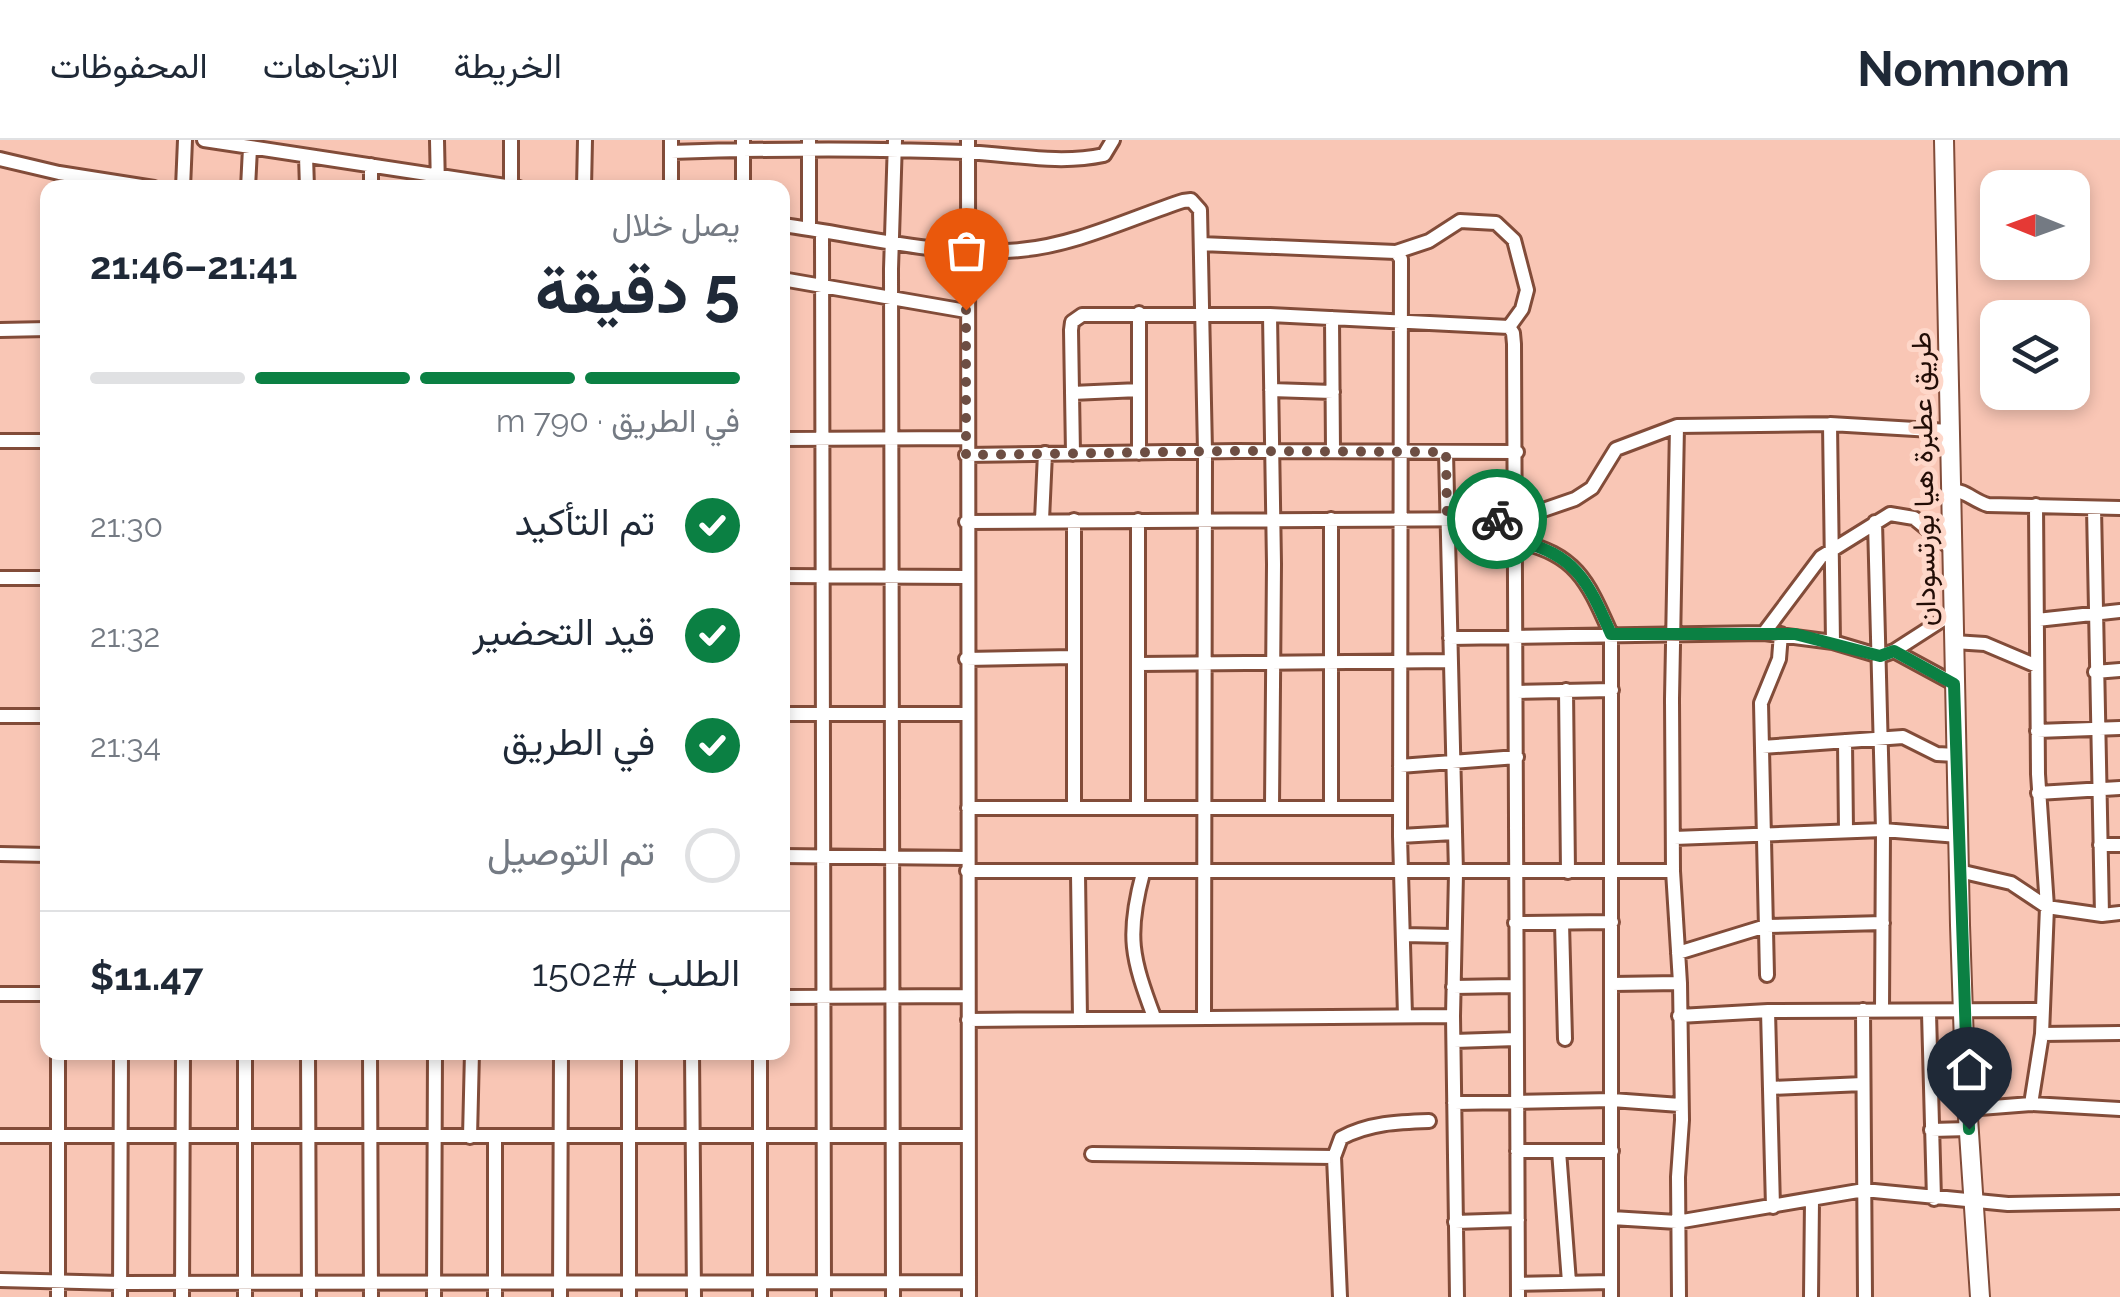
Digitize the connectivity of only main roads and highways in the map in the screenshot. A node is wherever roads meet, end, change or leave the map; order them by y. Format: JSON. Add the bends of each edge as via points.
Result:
{"nodes":[{"id":1,"x":1944,"y":140,"type":"edge"},
{"id":2,"x":1980,"y":1297,"type":"edge"}],
"edges":[{"from":1,"to":2,"type":"highway","name":"طريق عطبرة هيا بورتسودان","via":[[1963,1010]]}]}
